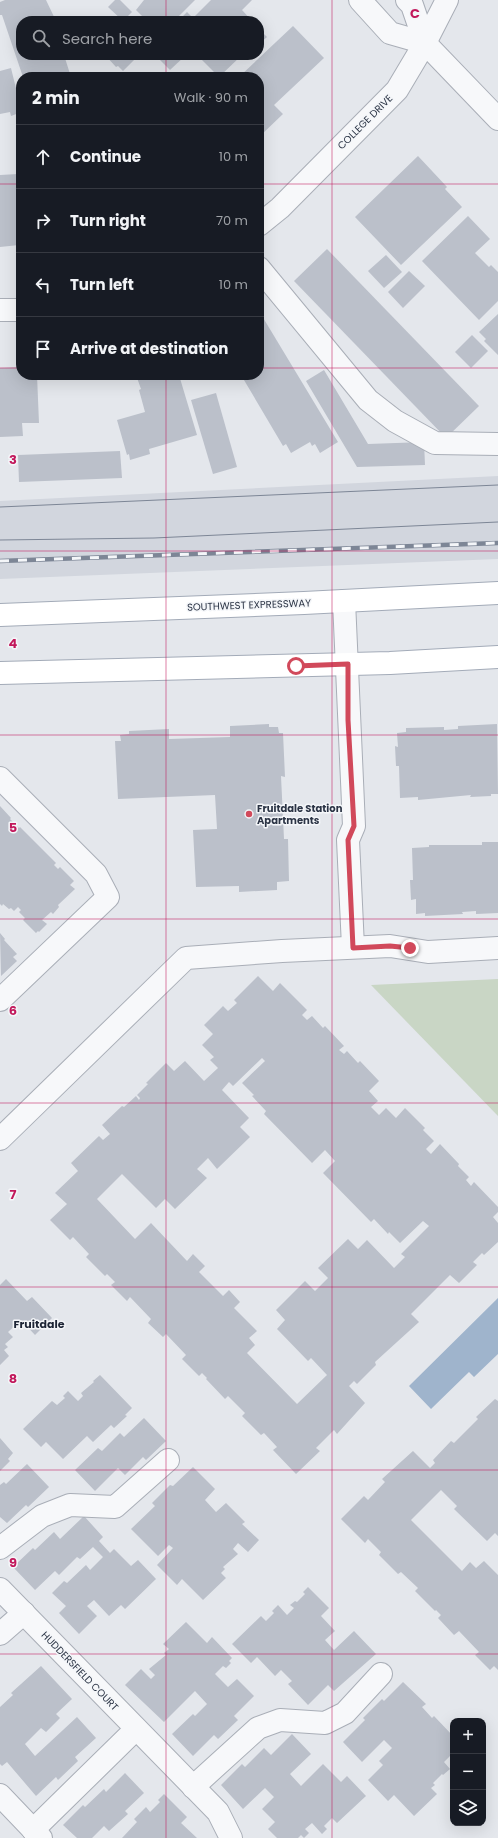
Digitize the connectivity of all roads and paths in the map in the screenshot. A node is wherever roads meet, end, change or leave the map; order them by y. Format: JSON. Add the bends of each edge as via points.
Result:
{"nodes":[{"id":1,"x":360,"y":0,"type":"edge"},
{"id":2,"x":407,"y":0,"type":"edge"},
{"id":3,"x":447,"y":0,"type":"edge"},
{"id":4,"x":425,"y":43,"type":"junction"},
{"id":5,"x":498,"y":119,"type":"edge"},
{"id":6,"x":264,"y":221,"type":"edge"},
{"id":7,"x":264,"y":274,"type":"edge"},
{"id":8,"x":0,"y":310,"type":"edge"},
{"id":9,"x":16,"y":310,"type":"edge"},
{"id":10,"x":498,"y":444,"type":"edge"},
{"id":11,"x":498,"y":593,"type":"edge"},
{"id":12,"x":344,"y":601,"type":"junction"},
{"id":13,"x":0,"y":615,"type":"edge"},
{"id":14,"x":498,"y":657,"type":"edge"},
{"id":15,"x":348,"y":664,"type":"junction"},
{"id":16,"x":0,"y":673,"type":"edge"},
{"id":17,"x":0,"y":778,"type":"edge"},
{"id":18,"x":353,"y":948,"type":"junction"},
{"id":19,"x":498,"y":948,"type":"edge"},
{"id":20,"x":0,"y":1000,"type":"edge"},
{"id":21,"x":0,"y":1139,"type":"edge"},
{"id":22,"x":168,"y":1460,"type":"dead end"},
{"id":23,"x":0,"y":1548,"type":"edge"},
{"id":24,"x":0,"y":1589,"type":"edge"},
{"id":25,"x":24,"y":1613,"type":"junction"},
{"id":26,"x":0,"y":1634,"type":"edge"},
{"id":27,"x":381,"y":1674,"type":"dead end"},
{"id":28,"x":136,"y":1729,"type":"junction"},
{"id":29,"x":193,"y":1787,"type":"junction"},
{"id":30,"x":0,"y":1795,"type":"edge"},
{"id":31,"x":37,"y":1834,"type":"edge"},
{"id":32,"x":231,"y":1838,"type":"edge"}],
"edges":[{"from":1,"to":4,"type":"street","via":[[390,33]]},
{"from":2,"to":4,"type":"street","via":[[412,5]]},
{"from":3,"to":4,"type":"street","name":"COLLEGE DRIVE"},
{"from":4,"to":5,"type":"street"},
{"from":4,"to":6,"type":"street","name":"COLLEGE DRIVE","via":[[397,90]]},
{"from":7,"to":10,"type":"street","via":[[368,400],[395,421],[435,443]]},
{"from":8,"to":9,"type":"street"},
{"from":11,"to":12,"type":"main road","name":"SOUTHWEST EXPRESSWAY"},
{"from":12,"to":13,"type":"main road","name":"SOUTHWEST EXPRESSWAY"},
{"from":12,"to":15,"type":"street"},
{"from":14,"to":15,"type":"main road"},
{"from":15,"to":16,"type":"main road"},
{"from":15,"to":18,"type":"street","via":[[348,720],[354,826],[348,840]]},
{"from":17,"to":20,"type":"street","via":[[96,874],[108,896]]},
{"from":18,"to":19,"type":"street","via":[[390,946],[428,952]]},
{"from":18,"to":21,"type":"street","via":[[186,958]]},
{"from":22,"to":23,"type":"street","via":[[115,1507],[70,1505],[42,1516]]},
{"from":24,"to":25,"type":"street","name":"HUDDERSFIELD COURT"},
{"from":25,"to":26,"type":"street"},
{"from":25,"to":28,"type":"street","name":"HUDDERSFIELD COURT"},
{"from":27,"to":29,"type":"street","via":[[345,1714],[325,1724],[280,1720],[258,1728]]},
{"from":28,"to":29,"type":"street","name":"HUDDERSFIELD COURT"},
{"from":28,"to":31,"type":"street"},
{"from":29,"to":32,"type":"street","name":"HUDDERSFIELD COURT","via":[[218,1812]]},
{"from":30,"to":31,"type":"street"}]}
